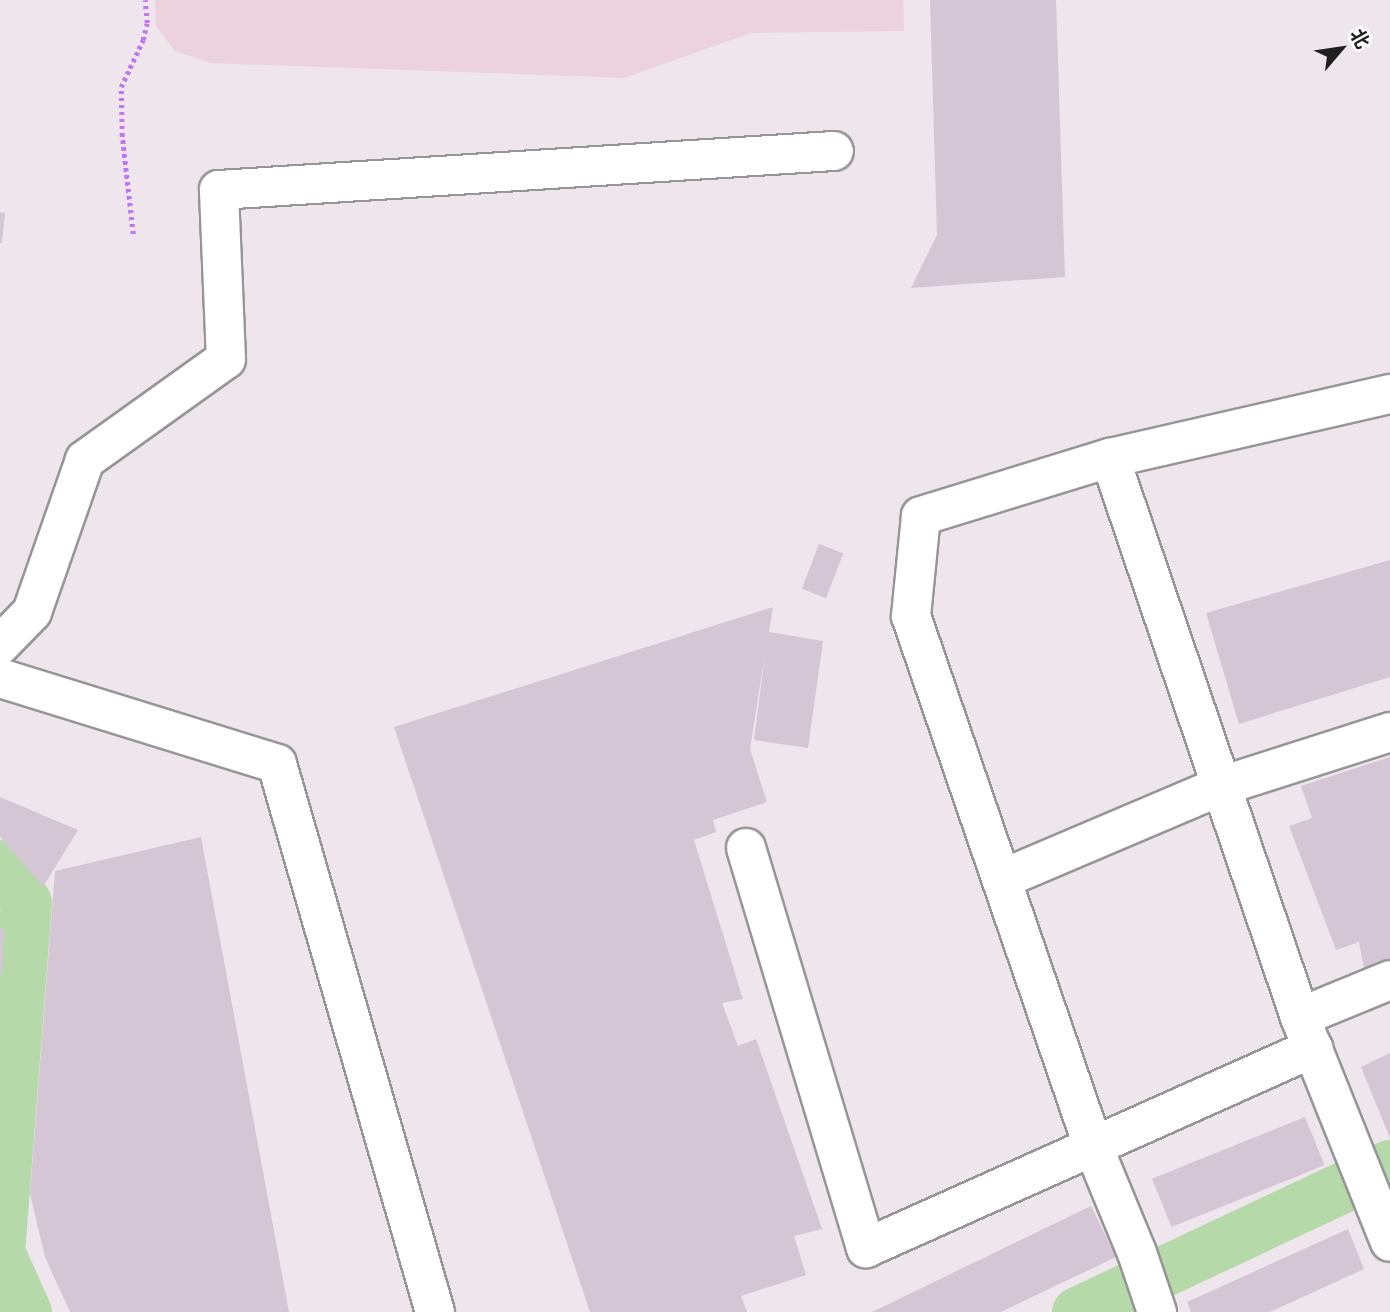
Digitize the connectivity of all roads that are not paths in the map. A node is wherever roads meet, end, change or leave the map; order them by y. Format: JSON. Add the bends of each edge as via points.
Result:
{"nodes":[{"id":1,"x":834,"y":150,"type":"dead end"},
{"id":2,"x":1390,"y":394,"type":"edge"},
{"id":3,"x":1110,"y":458,"type":"junction"},
{"id":4,"x":0,"y":645,"type":"edge"},
{"id":5,"x":0,"y":678,"type":"edge"},
{"id":6,"x":1390,"y":732,"type":"edge"},
{"id":7,"x":1221,"y":786,"type":"junction"},
{"id":8,"x":746,"y":848,"type":"dead end"},
{"id":9,"x":1002,"y":879,"type":"junction"},
{"id":10,"x":1390,"y":980,"type":"edge"},
{"id":11,"x":1306,"y":1032,"type":"junction"},
{"id":12,"x":1093,"y":1146,"type":"junction"},
{"id":13,"x":1383,"y":1225,"type":"edge"},
{"id":14,"x":1157,"y":1310,"type":"edge"},
{"id":15,"x":435,"y":1312,"type":"edge"}],
"edges":[{"from":1,"to":4,"type":"lane","via":[[219,190],[226,359],[85,460],[32,612]]},
{"from":2,"to":3,"type":"lane"},
{"from":3,"to":7,"type":"lane"},
{"from":3,"to":9,"type":"lane","via":[[921,516],[911,616]]},
{"from":5,"to":15,"type":"lane","via":[[276,764]]},
{"from":6,"to":7,"type":"lane"},
{"from":7,"to":9,"type":"lane"},
{"from":7,"to":11,"type":"lane"},
{"from":8,"to":12,"type":"lane","via":[[866,1248]]},
{"from":9,"to":12,"type":"lane"},
{"from":10,"to":11,"type":"lane"},
{"from":11,"to":12,"type":"lane"},
{"from":11,"to":13,"type":"lane"},
{"from":12,"to":14,"type":"lane"}]}
